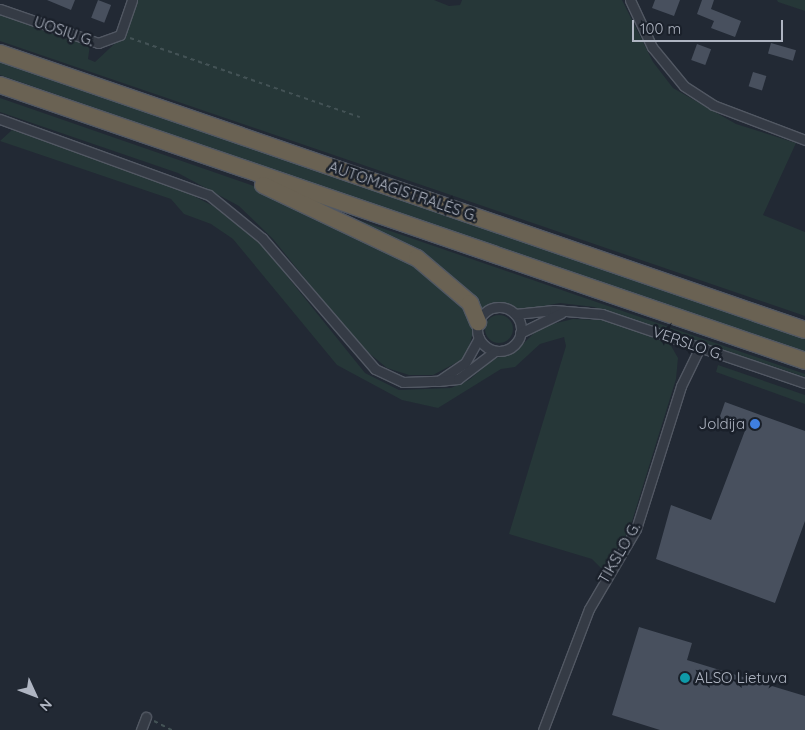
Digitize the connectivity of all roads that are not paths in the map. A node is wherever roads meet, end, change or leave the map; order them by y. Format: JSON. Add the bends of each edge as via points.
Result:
{"nodes":[{"id":1,"x":132,"y":0,"type":"edge"},
{"id":2,"x":630,"y":0,"type":"edge"},
{"id":3,"x":0,"y":9,"type":"edge"},
{"id":4,"x":0,"y":53,"type":"edge"},
{"id":5,"x":0,"y":85,"type":"edge"},
{"id":6,"x":0,"y":91,"type":"edge"},
{"id":7,"x":0,"y":118,"type":"edge"},
{"id":8,"x":805,"y":140,"type":"edge"},
{"id":9,"x":569,"y":311,"type":"junction"},
{"id":10,"x":515,"y":314,"type":"junction"},
{"id":11,"x":478,"y":330,"type":"junction"},
{"id":12,"x":805,"y":330,"type":"edge"},
{"id":13,"x":520,"y":333,"type":"junction"},
{"id":14,"x":700,"y":347,"type":"junction"},
{"id":15,"x":495,"y":351,"type":"junction"},
{"id":16,"x":805,"y":361,"type":"edge"},
{"id":17,"x":438,"y":381,"type":"junction"},
{"id":18,"x":805,"y":383,"type":"edge"},
{"id":19,"x":146,"y":717,"type":"road end"},
{"id":20,"x":141,"y":730,"type":"edge"},
{"id":21,"x":543,"y":730,"type":"edge"}],
"edges":[{"from":1,"to":3,"type":"street","name":"UOSIŲ G.","via":[[120,35],[98,43]]},
{"from":2,"to":8,"type":"street","via":[[652,47],[684,86],[713,105]]},
{"from":4,"to":12,"type":"highway","name":"AUTOMAGISTRALĖS G."},
{"from":5,"to":16,"type":"highway","name":"AUTOMAGISTRALĖS G."},
{"from":6,"to":11,"type":"highway","via":[[238,175],[397,246],[470,303]]},
{"from":7,"to":17,"type":"street","via":[[209,195],[262,238],[375,369],[403,382]]},
{"from":9,"to":10,"type":"street","name":"VERSLO G."},
{"from":9,"to":13,"type":"street","name":"VERSLO G."},
{"from":9,"to":14,"type":"street","name":"VERSLO G.","via":[[602,314]]},
{"from":10,"to":11,"type":"street","via":[[492,308]]},
{"from":10,"to":13,"type":"street"},
{"from":11,"to":15,"type":"street"},
{"from":11,"to":17,"type":"street","via":[[465,363]]},
{"from":13,"to":15,"type":"street","via":[[513,346]]},
{"from":14,"to":18,"type":"street","name":"VERSLO G."},
{"from":14,"to":21,"type":"street","name":"TIKSLO G.","via":[[681,386],[636,529],[589,608]]},
{"from":15,"to":17,"type":"street","via":[[458,379]]},
{"from":19,"to":20,"type":"street"}]}
